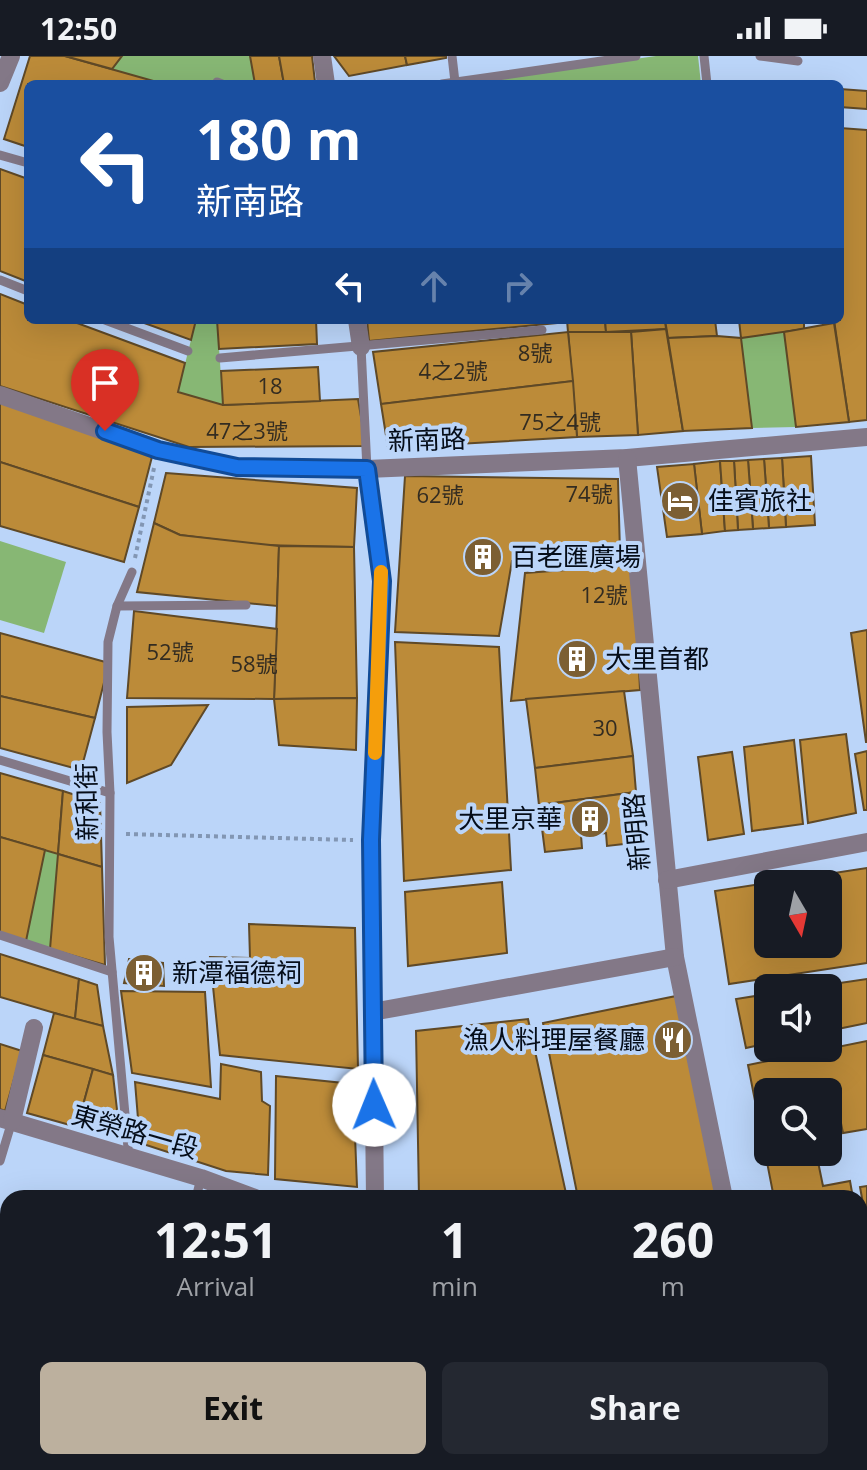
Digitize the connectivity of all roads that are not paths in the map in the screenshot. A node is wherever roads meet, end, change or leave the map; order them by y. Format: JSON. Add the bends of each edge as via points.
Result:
{"nodes":[{"id":1,"x":11,"y":56,"type":"edge"},
{"id":2,"x":322,"y":56,"type":"edge"},
{"id":3,"x":452,"y":56,"type":"edge"},
{"id":4,"x":636,"y":56,"type":"edge"},
{"id":5,"x":704,"y":56,"type":"edge"},
{"id":6,"x":760,"y":56,"type":"edge"},
{"id":7,"x":585,"y":59,"type":"edge"},
{"id":8,"x":798,"y":61,"type":"dead end"},
{"id":9,"x":325,"y":80,"type":"edge"},
{"id":10,"x":455,"y":80,"type":"edge"},
{"id":11,"x":466,"y":80,"type":"edge"},
{"id":12,"x":707,"y":80,"type":"edge"},
{"id":13,"x":0,"y":83,"type":"edge"},
{"id":14,"x":0,"y":155,"type":"edge"},
{"id":15,"x":24,"y":162,"type":"edge"},
{"id":16,"x":0,"y":280,"type":"edge"},
{"id":17,"x":24,"y":289,"type":"edge"},
{"id":18,"x":116,"y":324,"type":"edge"},
{"id":19,"x":358,"y":324,"type":"edge"},
{"id":20,"x":542,"y":330,"type":"dead end"},
{"id":21,"x":361,"y":347,"type":"junction"},
{"id":22,"x":188,"y":351,"type":"dead end"},
{"id":23,"x":220,"y":358,"type":"dead end"},
{"id":24,"x":0,"y":395,"type":"edge"},
{"id":25,"x":867,"y":437,"type":"edge"},
{"id":26,"x":627,"y":458,"type":"junction"},
{"id":27,"x":367,"y":469,"type":"junction"},
{"id":28,"x":132,"y":572,"type":"road end"},
{"id":29,"x":246,"y":605,"type":"dead end"},
{"id":30,"x":117,"y":606,"type":"junction"},
{"id":31,"x":0,"y":760,"type":"edge"},
{"id":32,"x":110,"y":793,"type":"junction"},
{"id":33,"x":867,"y":842,"type":"edge"},
{"id":34,"x":667,"y":880,"type":"junction"},
{"id":35,"x":0,"y":935,"type":"edge"},
{"id":36,"x":675,"y":957,"type":"junction"},
{"id":37,"x":112,"y":972,"type":"junction"},
{"id":38,"x":372,"y":1012,"type":"junction"},
{"id":39,"x":34,"y":1028,"type":"dead end"},
{"id":40,"x":6,"y":1120,"type":"edge"},
{"id":41,"x":129,"y":1159,"type":"junction"},
{"id":42,"x":0,"y":1161,"type":"edge"},
{"id":43,"x":201,"y":1178,"type":"junction"},
{"id":44,"x":198,"y":1190,"type":"edge"},
{"id":45,"x":233,"y":1190,"type":"edge"},
{"id":46,"x":375,"y":1190,"type":"edge"},
{"id":47,"x":722,"y":1190,"type":"edge"}],
"edges":[{"from":1,"to":13,"type":"street"},
{"from":2,"to":9,"type":"street"},
{"from":3,"to":10,"type":"lane"},
{"from":4,"to":7,"type":"lane"},
{"from":5,"to":12,"type":"lane"},
{"from":6,"to":8,"type":"lane"},
{"from":7,"to":11,"type":"lane"},
{"from":14,"to":15,"type":"lane"},
{"from":16,"to":17,"type":"lane"},
{"from":18,"to":22,"type":"lane"},
{"from":19,"to":21,"type":"street"},
{"from":20,"to":21,"type":"lane"},
{"from":21,"to":23,"type":"lane"},
{"from":21,"to":27,"type":"lane"},
{"from":24,"to":27,"type":"street","name":"新南路","via":[[158,450],[237,467]]},
{"from":25,"to":26,"type":"street","name":"新南路"},
{"from":26,"to":27,"type":"street","name":"新南路"},
{"from":26,"to":34,"type":"street","name":"新明路"},
{"from":27,"to":38,"type":"street","via":[[382,581],[371,840]]},
{"from":28,"to":30,"type":"lane","name":"新和街"},
{"from":29,"to":30,"type":"lane"},
{"from":30,"to":32,"type":"lane","name":"新和街","via":[[108,642]]},
{"from":31,"to":32,"type":"lane"},
{"from":32,"to":37,"type":"lane","name":"新和街"},
{"from":33,"to":34,"type":"street"},
{"from":34,"to":36,"type":"street","name":"新明路"},
{"from":35,"to":37,"type":"lane"},
{"from":36,"to":38,"type":"street"},
{"from":36,"to":47,"type":"street","name":"新明路"},
{"from":37,"to":41,"type":"lane","name":"新和街"},
{"from":38,"to":46,"type":"street"},
{"from":39,"to":40,"type":"street"},
{"from":40,"to":41,"type":"street","name":"東榮路一段"},
{"from":40,"to":42,"type":"lane"},
{"from":41,"to":43,"type":"street","name":"東榮路一段"},
{"from":43,"to":44,"type":"lane"},
{"from":43,"to":45,"type":"street","name":"東榮路一段"}]}
